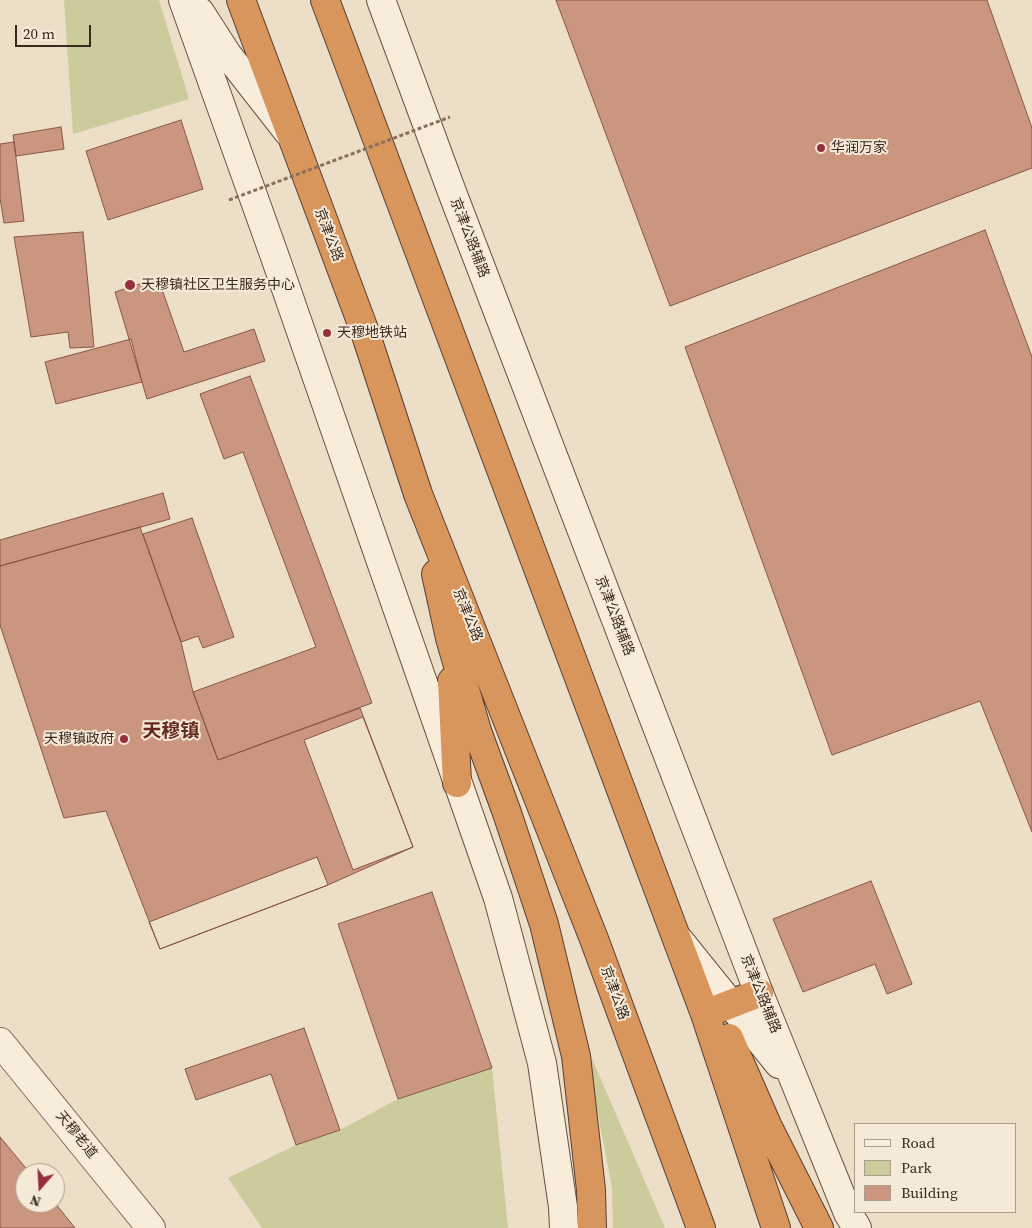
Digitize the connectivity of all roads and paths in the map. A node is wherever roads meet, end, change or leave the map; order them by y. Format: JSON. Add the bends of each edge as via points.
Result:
{"nodes":[{"id":1,"x":182,"y":0,"type":"edge"},
{"id":2,"x":192,"y":0,"type":"edge"},
{"id":3,"x":241,"y":0,"type":"edge"},
{"id":4,"x":325,"y":0,"type":"edge"},
{"id":5,"x":381,"y":0,"type":"edge"},
{"id":6,"x":450,"y":117,"type":"dead end"},
{"id":7,"x":291,"y":136,"type":"junction"},
{"id":8,"x":229,"y":200,"type":"dead end"},
{"id":9,"x":418,"y":494,"type":"junction"},
{"id":10,"x":450,"y":638,"type":"junction"},
{"id":11,"x":456,"y":783,"type":"junction"},
{"id":12,"x":759,"y":993,"type":"junction"},
{"id":13,"x":717,"y":1009,"type":"junction"},
{"id":14,"x":0,"y":1042,"type":"edge"},
{"id":15,"x":799,"y":1089,"type":"junction"},
{"id":16,"x":151,"y":1228,"type":"edge"},
{"id":17,"x":564,"y":1228,"type":"edge"},
{"id":18,"x":592,"y":1228,"type":"edge"},
{"id":19,"x":701,"y":1228,"type":"edge"},
{"id":20,"x":776,"y":1228,"type":"edge"},
{"id":21,"x":818,"y":1228,"type":"edge"},
{"id":22,"x":857,"y":1228,"type":"edge"}],
"edges":[{"from":1,"to":11,"type":"street","via":[[285,285]]},
{"from":2,"to":7,"type":"street","via":[[227,54]]},
{"from":3,"to":7,"type":"highway","name":"京津公路"},
{"from":4,"to":13,"type":"highway","via":[[676,935]]},
{"from":5,"to":12,"type":"street","name":"京津公路辅路"},
{"from":6,"to":8,"type":"path","bridge":true},
{"from":7,"to":9,"type":"highway","name":"京津公路","via":[[366,332]]},
{"from":9,"to":10,"type":"highway"},
{"from":9,"to":19,"type":"highway","name":"京津公路","via":[[591,930]]},
{"from":10,"to":11,"type":"highway"},
{"from":10,"to":18,"type":"highway","via":[[477,731],[544,924],[576,1056],[591,1190]]},
{"from":11,"to":17,"type":"street","via":[[498,898],[542,1063]]},
{"from":12,"to":13,"type":"highway"},
{"from":12,"to":15,"type":"street","name":"京津公路辅路"},
{"from":13,"to":15,"type":"street"},
{"from":13,"to":20,"type":"highway"},
{"from":13,"to":21,"type":"highway","via":[[768,1126]]},
{"from":14,"to":16,"type":"street","name":"天穆老道"},
{"from":15,"to":22,"type":"street","name":"京津公路辅路","via":[[848,1213]]}]}
